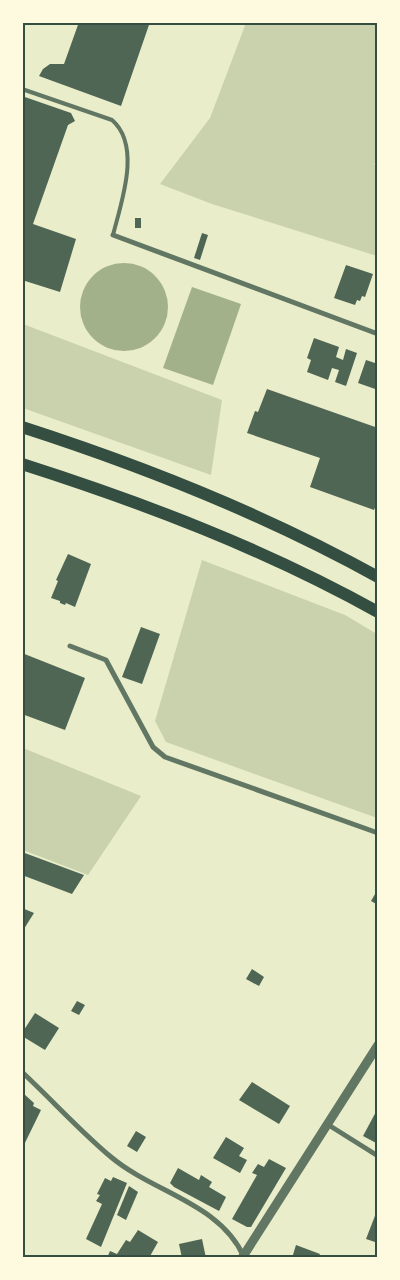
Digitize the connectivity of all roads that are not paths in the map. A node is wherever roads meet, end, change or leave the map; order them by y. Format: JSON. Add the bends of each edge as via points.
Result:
{"nodes":[{"id":1,"x":22,"y":89,"type":"edge"},
{"id":2,"x":113,"y":235,"type":"joint"},
{"id":3,"x":378,"y":334,"type":"edge"},
{"id":4,"x":22,"y":427,"type":"edge"},
{"id":5,"x":22,"y":464,"type":"edge"},
{"id":6,"x":378,"y":576,"type":"edge"},
{"id":7,"x":378,"y":612,"type":"edge"},
{"id":8,"x":70,"y":646,"type":"dead end"},
{"id":9,"x":378,"y":833,"type":"edge"},
{"id":10,"x":376,"y":1050,"type":"edge"},
{"id":11,"x":22,"y":1072,"type":"edge"},
{"id":12,"x":327,"y":1124,"type":"junction"},
{"id":13,"x":378,"y":1156,"type":"edge"},
{"id":14,"x":243,"y":1257,"type":"edge"}],
"edges":[{"from":1,"to":2,"type":"lane","via":[[112,120],[119,126],[128,169]]},
{"from":2,"to":3,"type":"street"},
{"from":4,"to":6,"type":"main road","via":[[139,468],[221,502]]},
{"from":5,"to":7,"type":"main road","via":[[99,488],[212,533]]},
{"from":8,"to":9,"type":"street","via":[[106,660],[153,747],[165,757]]},
{"from":10,"to":12,"type":"street"},
{"from":11,"to":14,"type":"street","via":[[112,1157],[213,1217],[231,1235]]},
{"from":12,"to":13,"type":"street"},
{"from":12,"to":14,"type":"street"}]}
